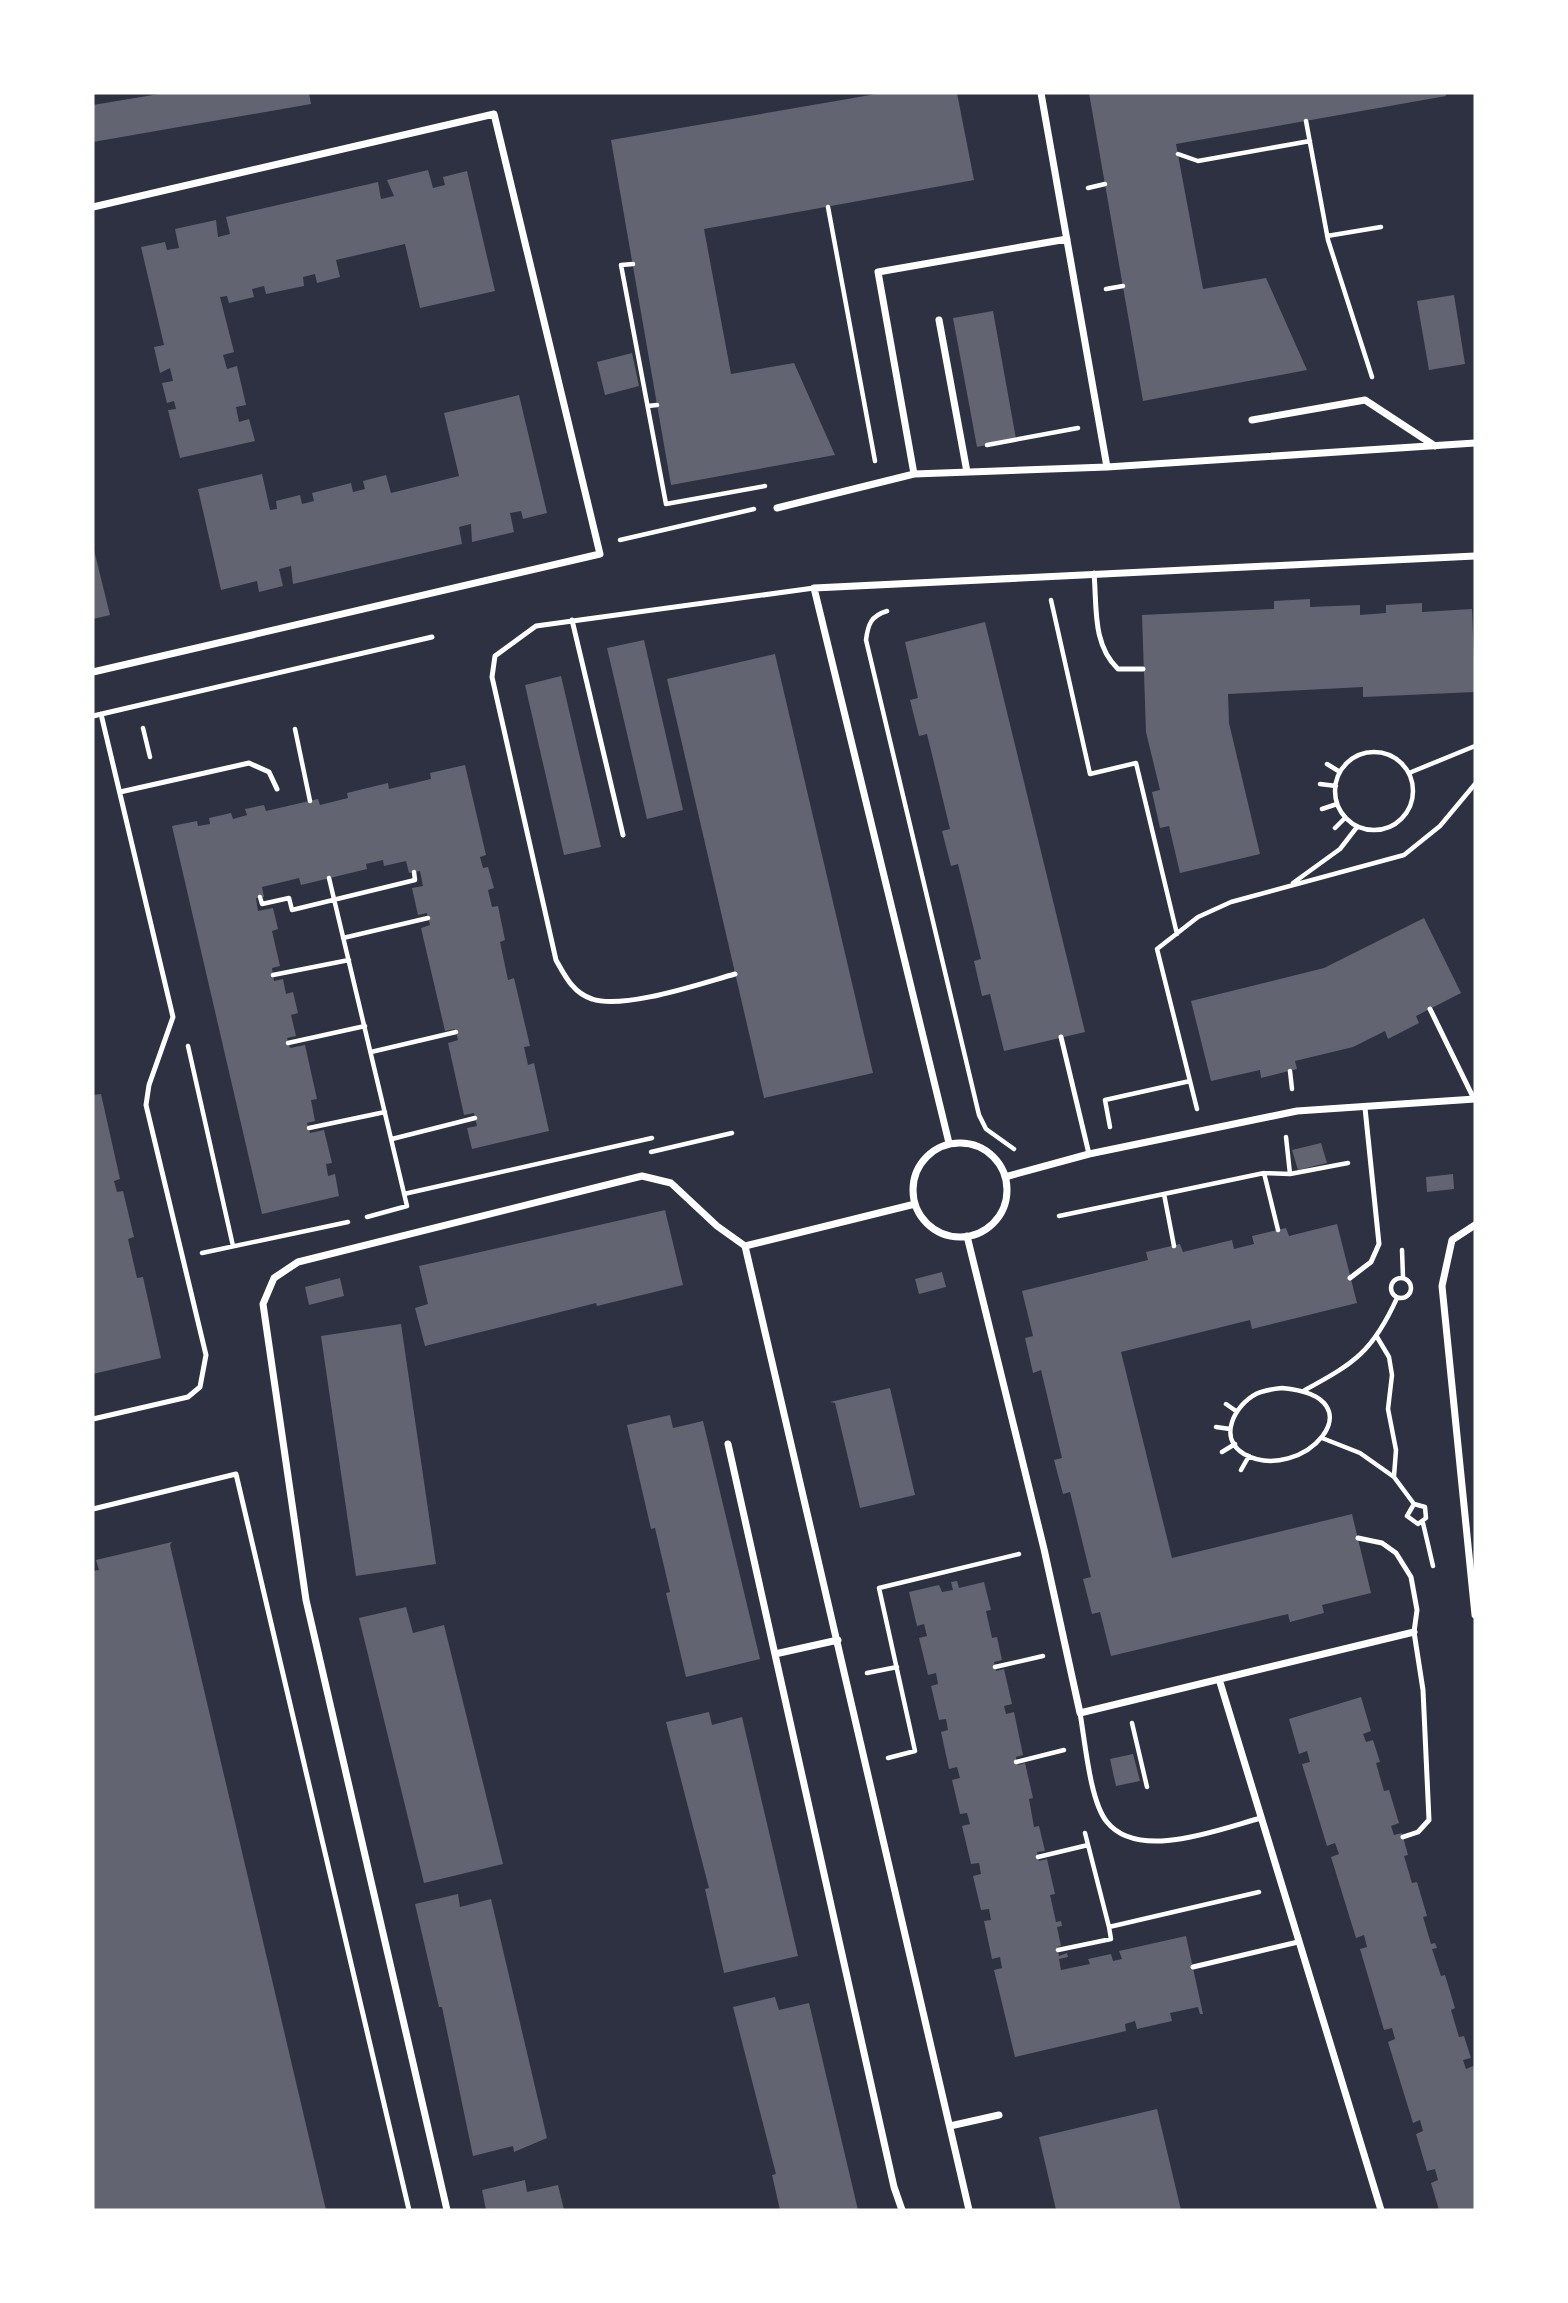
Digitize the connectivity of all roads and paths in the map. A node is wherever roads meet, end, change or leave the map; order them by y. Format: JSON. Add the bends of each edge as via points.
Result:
{"nodes":[{"id":1,"x":1041,"y":93,"type":"edge"},
{"id":2,"x":1306,"y":121,"type":"dead end"},
{"id":3,"x":1310,"y":141,"type":"junction"},
{"id":4,"x":1178,"y":154,"type":"dead end"},
{"id":5,"x":1105,"y":184,"type":"dead end"},
{"id":6,"x":1088,"y":188,"type":"dead end"},
{"id":7,"x":93,"y":207,"type":"edge"},
{"id":8,"x":828,"y":207,"type":"dead end"},
{"id":9,"x":1381,"y":227,"type":"dead end"},
{"id":10,"x":1327,"y":236,"type":"junction"},
{"id":11,"x":1067,"y":239,"type":"junction"},
{"id":12,"x":633,"y":264,"type":"dead end"},
{"id":13,"x":1123,"y":286,"type":"dead end"},
{"id":14,"x":1106,"y":289,"type":"dead end"},
{"id":15,"x":939,"y":320,"type":"dead end"},
{"id":16,"x":1372,"y":378,"type":"dead end"},
{"id":17,"x":657,"y":405,"type":"dead end"},
{"id":18,"x":648,"y":406,"type":"junction"},
{"id":19,"x":1252,"y":420,"type":"dead end"},
{"id":20,"x":1100,"y":424,"type":"junction"},
{"id":21,"x":1475,"y":443,"type":"edge"},
{"id":22,"x":1436,"y":446,"type":"junction"},
{"id":23,"x":962,"y":450,"type":"junction"},
{"id":24,"x":1107,"y":467,"type":"junction"},
{"id":25,"x":864,"y":468,"type":"dead end"},
{"id":26,"x":967,"y":472,"type":"junction"},
{"id":27,"x":914,"y":474,"type":"junction"},
{"id":28,"x":779,"y":483,"type":"dead end"},
{"id":29,"x":761,"y":502,"type":"dead end"},
{"id":30,"x":777,"y":508,"type":"dead end"},
{"id":31,"x":620,"y":540,"type":"dead end"},
{"id":32,"x":1475,"y":556,"type":"edge"},
{"id":33,"x":1094,"y":573,"type":"junction"},
{"id":34,"x":1045,"y":575,"type":"junction"},
{"id":35,"x":814,"y":588,"type":"junction"},
{"id":36,"x":1096,"y":598,"type":"junction"},
{"id":37,"x":1051,"y":601,"type":"junction"},
{"id":38,"x":1037,"y":602,"type":"dead end"},
{"id":39,"x":889,"y":610,"type":"dead end"},
{"id":40,"x":572,"y":620,"type":"junction"},
{"id":41,"x":432,"y":637,"type":"dead end"},
{"id":42,"x":1143,"y":669,"type":"dead end"},
{"id":43,"x":93,"y":672,"type":"edge"},
{"id":44,"x":139,"y":705,"type":"junction"},
{"id":45,"x":101,"y":714,"type":"junction"},
{"id":46,"x":93,"y":716,"type":"edge"},
{"id":47,"x":295,"y":729,"type":"dead end"},
{"id":48,"x":1475,"y":746,"type":"edge"},
{"id":49,"x":150,"y":758,"type":"dead end"},
{"id":50,"x":1327,"y":764,"type":"dead end"},
{"id":51,"x":1340,"y":772,"type":"junction"},
{"id":52,"x":1409,"y":773,"type":"junction"},
{"id":53,"x":1320,"y":784,"type":"dead end"},
{"id":54,"x":1475,"y":784,"type":"edge"},
{"id":55,"x":1336,"y":786,"type":"junction"},
{"id":56,"x":277,"y":789,"type":"dead end"},
{"id":57,"x":121,"y":792,"type":"junction"},
{"id":58,"x":310,"y":801,"type":"dead end"},
{"id":59,"x":1337,"y":804,"type":"junction"},
{"id":60,"x":1322,"y":808,"type":"dead end"},
{"id":61,"x":1345,"y":818,"type":"junction"},
{"id":62,"x":1357,"y":827,"type":"junction"},
{"id":63,"x":1335,"y":828,"type":"dead end"},
{"id":64,"x":623,"y":835,"type":"dead end"},
{"id":65,"x":414,"y":872,"type":"dead end"},
{"id":66,"x":329,"y":878,"type":"dead end"},
{"id":67,"x":1287,"y":886,"type":"junction"},
{"id":68,"x":260,"y":897,"type":"dead end"},
{"id":69,"x":334,"y":901,"type":"junction"},
{"id":70,"x":428,"y":918,"type":"dead end"},
{"id":71,"x":1177,"y":934,"type":"junction"},
{"id":72,"x":343,"y":938,"type":"junction"},
{"id":73,"x":349,"y":960,"type":"junction"},
{"id":74,"x":736,"y":974,"type":"dead end"},
{"id":75,"x":273,"y":975,"type":"dead end"},
{"id":76,"x":1430,"y":1009,"type":"dead end"},
{"id":77,"x":173,"y":1017,"type":"junction"},
{"id":78,"x":365,"y":1026,"type":"junction"},
{"id":79,"x":456,"y":1032,"type":"dead end"},
{"id":80,"x":1061,"y":1037,"type":"dead end"},
{"id":81,"x":288,"y":1044,"type":"dead end"},
{"id":82,"x":371,"y":1052,"type":"junction"},
{"id":83,"x":1290,"y":1071,"type":"dead end"},
{"id":84,"x":1190,"y":1081,"type":"junction"},
{"id":85,"x":1292,"y":1089,"type":"dead end"},
{"id":86,"x":1475,"y":1099,"type":"edge"},
{"id":87,"x":1365,"y":1108,"type":"junction"},
{"id":88,"x":385,"y":1112,"type":"junction"},
{"id":89,"x":475,"y":1118,"type":"dead end"},
{"id":90,"x":309,"y":1128,"type":"dead end"},
{"id":91,"x":1203,"y":1131,"type":"junction"},
{"id":92,"x":1084,"y":1132,"type":"junction"},
{"id":93,"x":732,"y":1133,"type":"dead end"},
{"id":94,"x":1294,"y":1135,"type":"dead end"},
{"id":95,"x":652,"y":1138,"type":"dead end"},
{"id":96,"x":392,"y":1139,"type":"junction"},
{"id":97,"x":949,"y":1143,"type":"junction"},
{"id":98,"x":608,"y":1147,"type":"junction"},
{"id":99,"x":1024,"y":1149,"type":"dead end"},
{"id":100,"x":610,"y":1154,"type":"dead end"},
{"id":101,"x":1089,"y":1154,"type":"junction"},
{"id":102,"x":638,"y":1155,"type":"dead end"},
{"id":103,"x":1348,"y":1163,"type":"dead end"},
{"id":104,"x":1264,"y":1173,"type":"junction"},
{"id":105,"x":1290,"y":1174,"type":"junction"},
{"id":106,"x":1005,"y":1177,"type":"junction"},
{"id":107,"x":404,"y":1194,"type":"junction"},
{"id":108,"x":1164,"y":1194,"type":"junction"},
{"id":109,"x":915,"y":1204,"type":"junction"},
{"id":110,"x":1059,"y":1216,"type":"dead end"},
{"id":111,"x":354,"y":1221,"type":"dead end"},
{"id":112,"x":1475,"y":1225,"type":"edge"},
{"id":113,"x":1278,"y":1230,"type":"dead end"},
{"id":114,"x":967,"y":1236,"type":"junction"},
{"id":115,"x":233,"y":1246,"type":"dead end"},
{"id":116,"x":745,"y":1246,"type":"junction"},
{"id":117,"x":1174,"y":1246,"type":"dead end"},
{"id":118,"x":1350,"y":1278,"type":"dead end"},
{"id":119,"x":1397,"y":1297,"type":"junction"},
{"id":120,"x":1377,"y":1337,"type":"junction"},
{"id":121,"x":1304,"y":1390,"type":"junction"},
{"id":122,"x":1226,"y":1404,"type":"dead end"},
{"id":123,"x":1236,"y":1411,"type":"junction"},
{"id":124,"x":93,"y":1419,"type":"edge"},
{"id":125,"x":1216,"y":1427,"type":"dead end"},
{"id":126,"x":1230,"y":1429,"type":"junction"},
{"id":127,"x":1322,"y":1438,"type":"junction"},
{"id":128,"x":727,"y":1444,"type":"dead end"},
{"id":129,"x":1234,"y":1444,"type":"junction"},
{"id":130,"x":1222,"y":1452,"type":"dead end"},
{"id":131,"x":1249,"y":1455,"type":"junction"},
{"id":132,"x":1241,"y":1470,"type":"dead end"},
{"id":133,"x":1394,"y":1477,"type":"junction"},
{"id":134,"x":1414,"y":1504,"type":"junction"},
{"id":135,"x":93,"y":1510,"type":"edge"},
{"id":136,"x":1358,"y":1538,"type":"dead end"},
{"id":137,"x":1019,"y":1554,"type":"dead end"},
{"id":138,"x":1475,"y":1615,"type":"edge"},
{"id":139,"x":1414,"y":1632,"type":"junction"},
{"id":140,"x":838,"y":1640,"type":"junction"},
{"id":141,"x":775,"y":1654,"type":"junction"},
{"id":142,"x":1043,"y":1656,"type":"dead end"},
{"id":143,"x":897,"y":1667,"type":"junction"},
{"id":144,"x":995,"y":1667,"type":"dead end"},
{"id":145,"x":847,"y":1677,"type":"junction"},
{"id":146,"x":1219,"y":1679,"type":"junction"},
{"id":147,"x":1080,"y":1713,"type":"junction"},
{"id":148,"x":1132,"y":1723,"type":"dead end"},
{"id":149,"x":1065,"y":1749,"type":"dead end"},
{"id":150,"x":1016,"y":1762,"type":"dead end"},
{"id":151,"x":866,"y":1763,"type":"junction"},
{"id":152,"x":1147,"y":1787,"type":"dead end"},
{"id":153,"x":1261,"y":1818,"type":"junction"},
{"id":154,"x":1085,"y":1832,"type":"dead end"},
{"id":155,"x":1404,"y":1836,"type":"dead end"},
{"id":156,"x":1088,"y":1845,"type":"junction"},
{"id":157,"x":1038,"y":1857,"type":"dead end"},
{"id":158,"x":1262,"y":1891,"type":"dead end"},
{"id":159,"x":1109,"y":1927,"type":"junction"},
{"id":160,"x":1298,"y":1942,"type":"junction"},
{"id":161,"x":1058,"y":1950,"type":"dead end"},
{"id":162,"x":1193,"y":1967,"type":"dead end"},
{"id":163,"x":999,"y":2115,"type":"dead end"},
{"id":164,"x":950,"y":2126,"type":"junction"},
{"id":165,"x":408,"y":2210,"type":"edge"},
{"id":166,"x":447,"y":2210,"type":"edge"},
{"id":167,"x":902,"y":2210,"type":"edge"},
{"id":168,"x":969,"y":2210,"type":"edge"},
{"id":169,"x":1381,"y":2210,"type":"edge"}],
"edges":[{"from":1,"to":11,"type":"street"},
{"from":2,"to":3,"type":"path"},
{"from":3,"to":4,"type":"path","via":[[1198,161]]},
{"from":3,"to":10,"type":"path"},
{"from":5,"to":6,"type":"path"},
{"from":7,"to":43,"type":"street","via":[[494,114],[600,554]]},
{"from":8,"to":25,"type":"path","via":[[876,465]]},
{"from":9,"to":10,"type":"path"},
{"from":10,"to":16,"type":"path"},
{"from":11,"to":20,"type":"street"},
{"from":11,"to":27,"type":"street","via":[[878,272]]},
{"from":12,"to":18,"type":"path","via":[[621,265]]},
{"from":13,"to":14,"type":"path"},
{"from":15,"to":23,"type":"street"},
{"from":17,"to":18,"type":"path"},
{"from":18,"to":28,"type":"path","via":[[666,504]]},
{"from":19,"to":22,"type":"street","via":[[1365,400]]},
{"from":20,"to":23,"type":"path"},
{"from":20,"to":24,"type":"street"},
{"from":21,"to":22,"type":"street"},
{"from":22,"to":24,"type":"street"},
{"from":23,"to":26,"type":"street"},
{"from":24,"to":26,"type":"street"},
{"from":26,"to":27,"type":"street"},
{"from":27,"to":30,"type":"street"},
{"from":29,"to":31,"type":"path","via":[[752,511]]},
{"from":32,"to":33,"type":"street"},
{"from":33,"to":34,"type":"street"},
{"from":33,"to":36,"type":"lane"},
{"from":34,"to":35,"type":"street"},
{"from":34,"to":37,"type":"path"},
{"from":35,"to":40,"type":"lane"},
{"from":35,"to":97,"type":"street"},
{"from":36,"to":37,"type":"path"},
{"from":36,"to":42,"type":"lane","via":[[1099,639],[1107,659],[1118,669]]},
{"from":37,"to":38,"type":"path"},
{"from":37,"to":71,"type":"path","via":[[1090,774],[1136,763]]},
{"from":39,"to":99,"type":"path","via":[[875,615],[867,626],[866,640],[979,1115],[999,1140]]},
{"from":40,"to":64,"type":"lane"},
{"from":40,"to":74,"type":"lane","via":[[536,625],[495,656],[492,677],[556,960],[571,986],[593,1000],[645,999]]},
{"from":41,"to":44,"type":"lane"},
{"from":44,"to":45,"type":"lane"},
{"from":44,"to":49,"type":"path"},
{"from":45,"to":46,"type":"lane"},
{"from":45,"to":57,"type":"lane"},
{"from":47,"to":58,"type":"path"},
{"from":48,"to":52,"type":"path"},
{"from":50,"to":51,"type":"path"},
{"from":51,"to":52,"type":"path","via":[[1354,757],[1373,751],[1392,756]]},
{"from":51,"to":55,"type":"path"},
{"from":52,"to":62,"type":"path","via":[[1414,797],[1406,815],[1381,830]]},
{"from":53,"to":55,"type":"path"},
{"from":54,"to":67,"type":"path","via":[[1440,826],[1404,855]]},
{"from":55,"to":59,"type":"path"},
{"from":56,"to":57,"type":"lane","via":[[269,772],[249,763]]},
{"from":57,"to":77,"type":"lane"},
{"from":59,"to":60,"type":"path"},
{"from":59,"to":61,"type":"path"},
{"from":61,"to":62,"type":"path"},
{"from":61,"to":63,"type":"path"},
{"from":62,"to":67,"type":"path","via":[[1340,849]]},
{"from":65,"to":69,"type":"path","via":[[415,880]]},
{"from":66,"to":69,"type":"path"},
{"from":67,"to":71,"type":"path","via":[[1231,902]]},
{"from":68,"to":69,"type":"path","via":[[262,904],[289,898],[292,910]]},
{"from":69,"to":72,"type":"path"},
{"from":70,"to":72,"type":"path"},
{"from":71,"to":84,"type":"path","via":[[1157,949]]},
{"from":72,"to":73,"type":"path"},
{"from":73,"to":75,"type":"path"},
{"from":73,"to":78,"type":"path"},
{"from":76,"to":86,"type":"lane"},
{"from":77,"to":115,"type":"path","via":[[186,1038]]},
{"from":77,"to":124,"type":"lane","via":[[146,1105],[205,1356],[200,1387],[188,1397]]},
{"from":78,"to":81,"type":"path"},
{"from":78,"to":82,"type":"path"},
{"from":79,"to":82,"type":"path"},
{"from":80,"to":92,"type":"lane"},
{"from":82,"to":88,"type":"path"},
{"from":83,"to":85,"type":"path"},
{"from":84,"to":91,"type":"path"},
{"from":84,"to":92,"type":"path","via":[[1105,1100],[1111,1128]]},
{"from":86,"to":87,"type":"street"},
{"from":87,"to":91,"type":"street","via":[[1297,1111]]},
{"from":87,"to":118,"type":"lane","via":[[1379,1244],[1371,1262]]},
{"from":88,"to":90,"type":"path"},
{"from":88,"to":96,"type":"path"},
{"from":89,"to":96,"type":"path"},
{"from":91,"to":101,"type":"street"},
{"from":92,"to":101,"type":"lane"},
{"from":93,"to":102,"type":"path"},
{"from":94,"to":105,"type":"path","via":[[1286,1137]]},
{"from":95,"to":98,"type":"path"},
{"from":96,"to":107,"type":"path"},
{"from":97,"to":106,"type":"street","via":[[970,1143],[989,1152]]},
{"from":97,"to":109,"type":"street","via":[[919,1166],[913,1184]]},
{"from":98,"to":100,"type":"path"},
{"from":98,"to":107,"type":"path"},
{"from":101,"to":106,"type":"street"},
{"from":103,"to":105,"type":"path"},
{"from":104,"to":105,"type":"path"},
{"from":104,"to":108,"type":"path"},
{"from":104,"to":113,"type":"path"},
{"from":106,"to":114,"type":"street","via":[[1006,1197],[999,1216],[985,1230]]},
{"from":107,"to":111,"type":"path","via":[[407,1206]]},
{"from":108,"to":110,"type":"path"},
{"from":108,"to":117,"type":"path"},
{"from":109,"to":114,"type":"street","via":[[924,1220],[939,1232]]},
{"from":109,"to":116,"type":"street"},
{"from":112,"to":138,"type":"street","via":[[1452,1240],[1442,1286]]},
{"from":114,"to":147,"type":"street"},
{"from":116,"to":140,"type":"street"},
{"from":116,"to":166,"type":"street","via":[[671,1183],[642,1176],[298,1262],[274,1279],[263,1304],[306,1600]]},
{"from":119,"to":119,"type":"path","via":[[1409,1294],[1411,1286],[1406,1279],[1392,1283]]},
{"from":119,"to":120,"type":"path"},
{"from":120,"to":121,"type":"path","via":[[1342,1369]]},
{"from":120,"to":133,"type":"path","via":[[1389,1357],[1392,1375],[1388,1409],[1396,1450]]},
{"from":121,"to":123,"type":"path","via":[[1255,1394]]},
{"from":121,"to":127,"type":"path","via":[[1323,1399],[1329,1411],[1329,1428]]},
{"from":122,"to":123,"type":"path"},
{"from":123,"to":126,"type":"path"},
{"from":125,"to":126,"type":"path"},
{"from":126,"to":129,"type":"path"},
{"from":127,"to":131,"type":"path","via":[[1296,1457],[1265,1460]]},
{"from":127,"to":133,"type":"path","via":[[1360,1453]]},
{"from":128,"to":141,"type":"street"},
{"from":129,"to":130,"type":"path"},
{"from":129,"to":131,"type":"path"},
{"from":131,"to":132,"type":"path"},
{"from":133,"to":134,"type":"path"},
{"from":134,"to":134,"type":"path","via":[[1407,1516],[1418,1524],[1427,1512]]},
{"from":135,"to":165,"type":"lane","via":[[236,1474]]},
{"from":136,"to":139,"type":"lane","via":[[1382,1543],[1396,1553],[1411,1577],[1417,1610]]},
{"from":137,"to":143,"type":"path","via":[[879,1588]]},
{"from":139,"to":146,"type":"street"},
{"from":139,"to":155,"type":"lane","via":[[1423,1690],[1429,1819],[1418,1832]]},
{"from":140,"to":141,"type":"street"},
{"from":140,"to":145,"type":"street"},
{"from":141,"to":167,"type":"street"},
{"from":142,"to":144,"type":"path"},
{"from":143,"to":145,"type":"path"},
{"from":143,"to":151,"type":"path","via":[[915,1751]]},
{"from":145,"to":151,"type":"street"},
{"from":146,"to":147,"type":"street"},
{"from":146,"to":153,"type":"street"},
{"from":147,"to":153,"type":"lane","via":[[1098,1800],[1107,1823],[1128,1836],[1150,1841],[1185,1839]]},
{"from":148,"to":152,"type":"path"},
{"from":149,"to":150,"type":"path"},
{"from":151,"to":164,"type":"street"},
{"from":153,"to":160,"type":"street"},
{"from":154,"to":156,"type":"path"},
{"from":156,"to":157,"type":"path"},
{"from":156,"to":159,"type":"path"},
{"from":158,"to":159,"type":"path"},
{"from":159,"to":161,"type":"path","via":[[1111,1938]]},
{"from":160,"to":162,"type":"lane"},
{"from":160,"to":169,"type":"street"},
{"from":163,"to":164,"type":"street"},
{"from":164,"to":168,"type":"street"}]}
